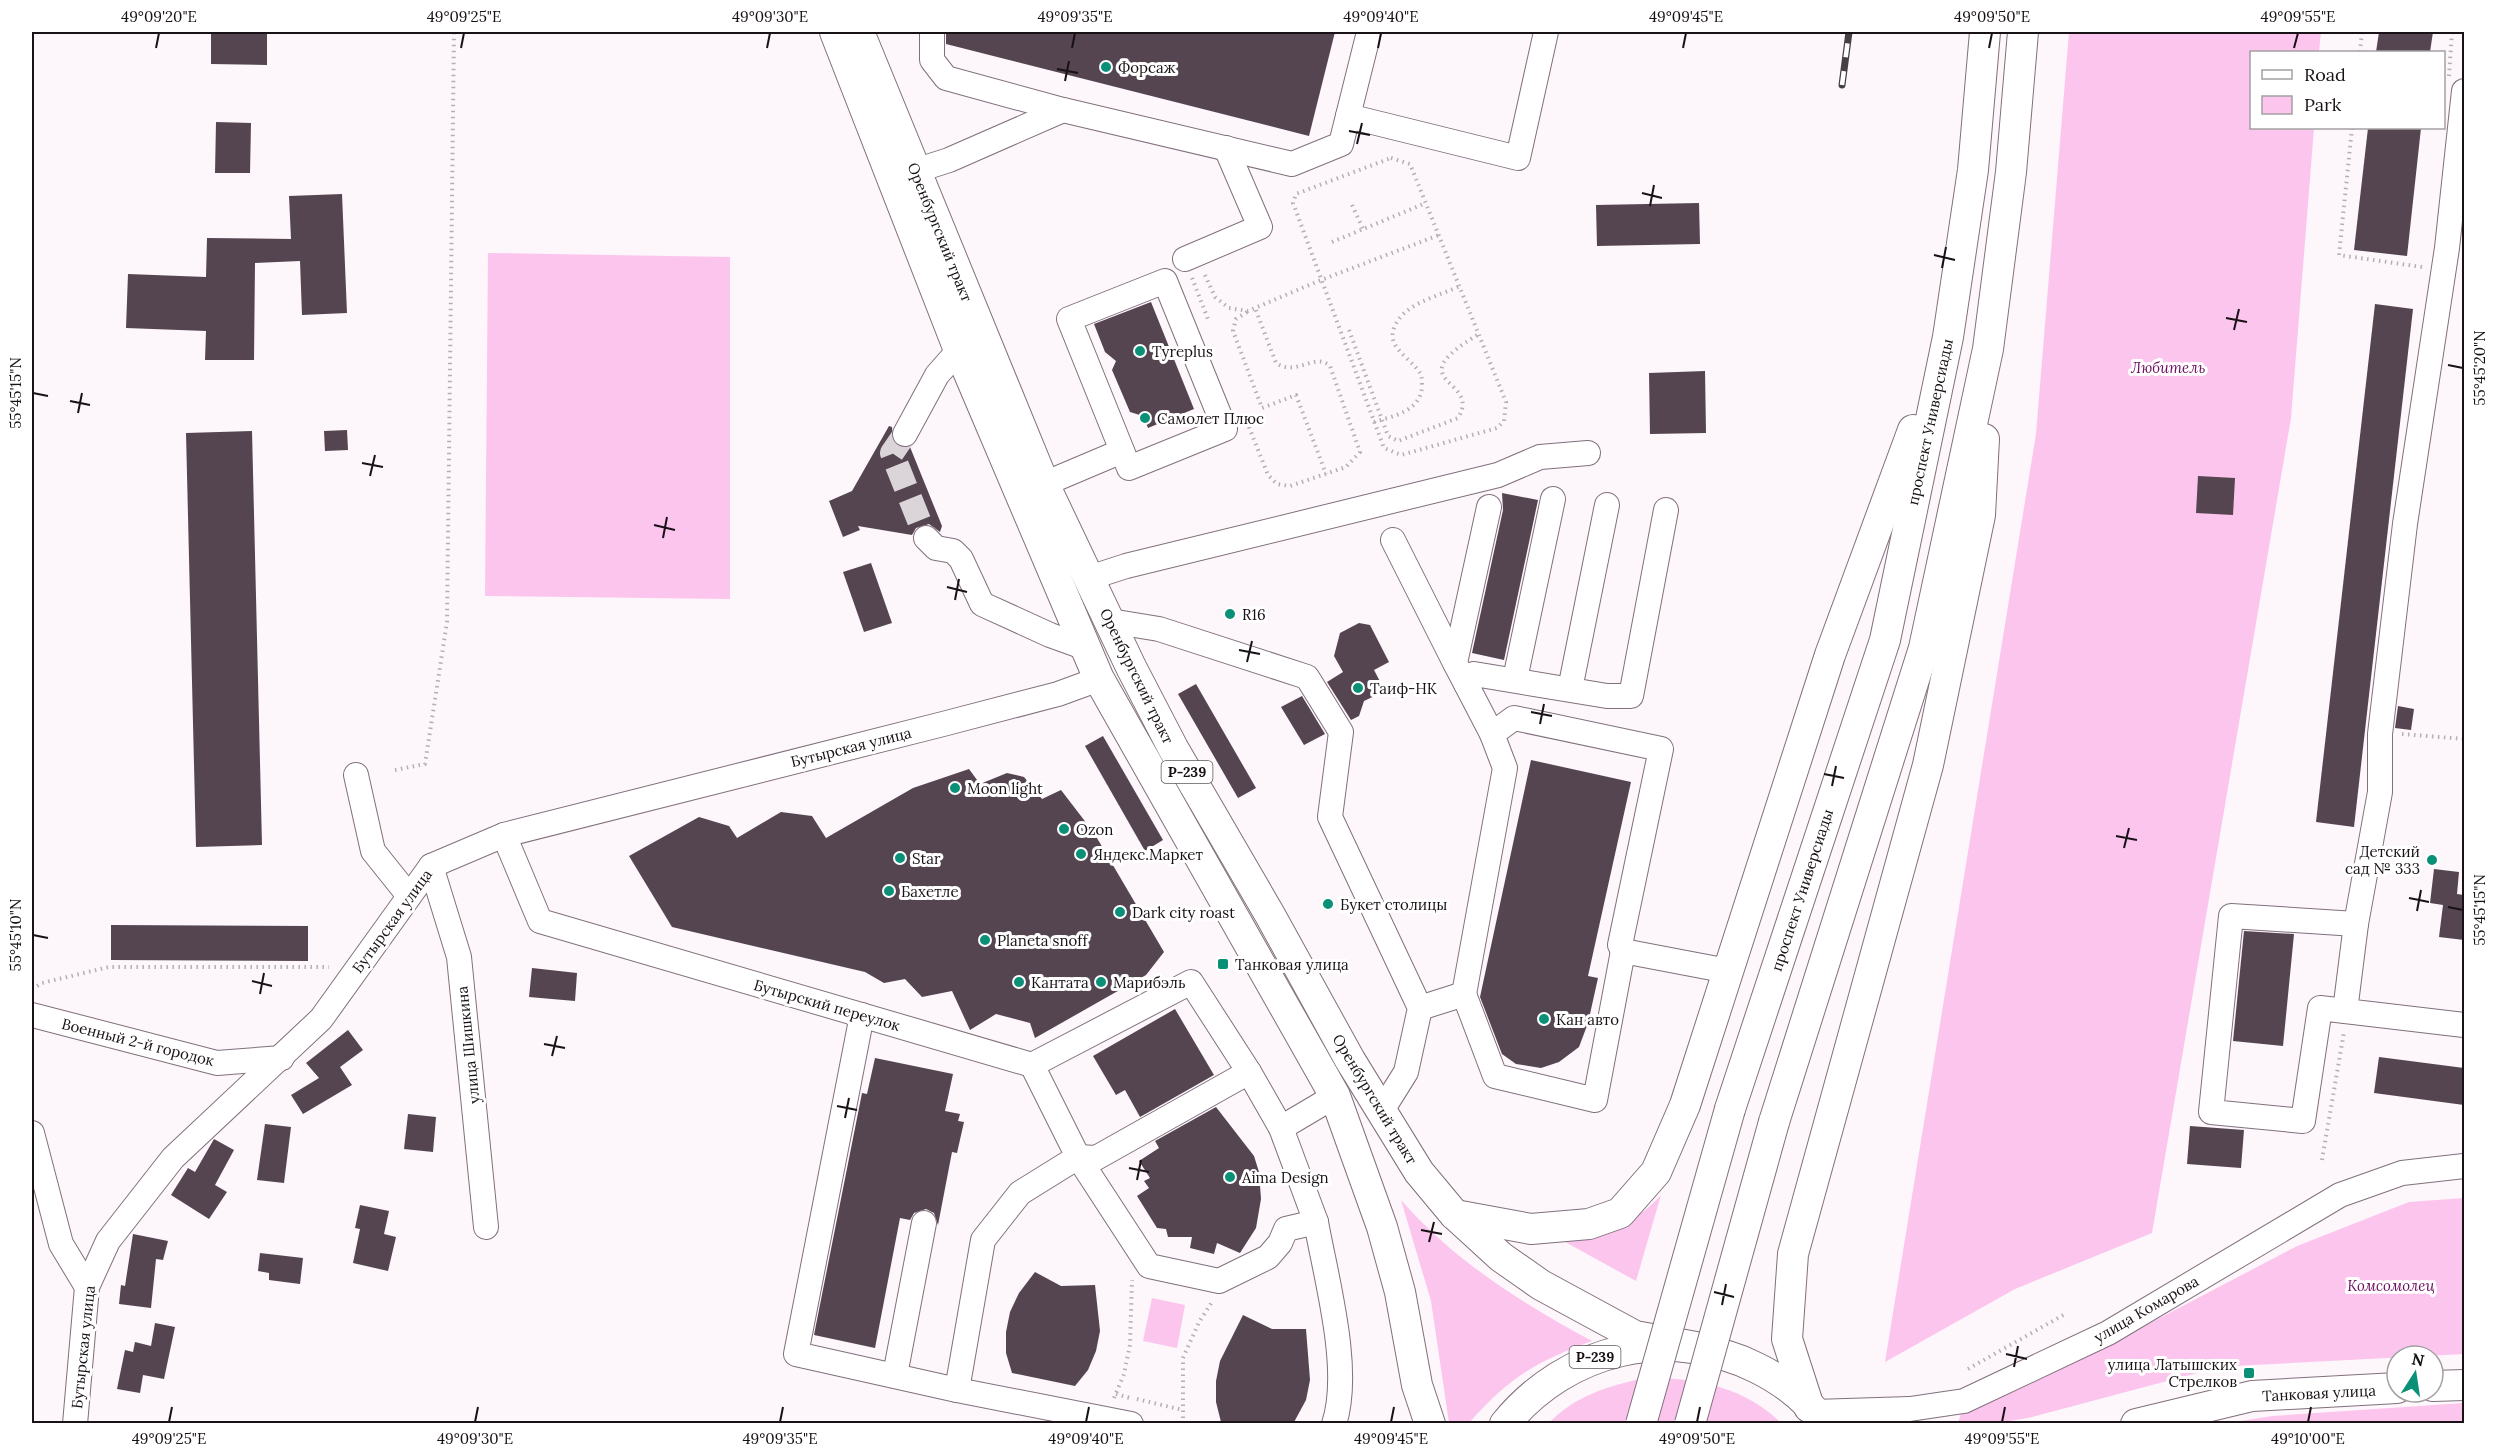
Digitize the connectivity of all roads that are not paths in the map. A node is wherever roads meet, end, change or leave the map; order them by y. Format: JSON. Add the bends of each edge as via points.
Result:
{"nodes":[{"id":1,"x":835,"y":32,"type":"edge"},
{"id":2,"x":858,"y":32,"type":"edge"},
{"id":3,"x":933,"y":32,"type":"edge"},
{"id":4,"x":1370,"y":32,"type":"edge"},
{"id":5,"x":1546,"y":32,"type":"edge"},
{"id":6,"x":1984,"y":32,"type":"edge"},
{"id":7,"x":2023,"y":32,"type":"edge"},
{"id":8,"x":2464,"y":91,"type":"edge"},
{"id":9,"x":1064,"y":110,"type":"junction"},
{"id":10,"x":1348,"y":116,"type":"junction"},
{"id":11,"x":1226,"y":148,"type":"junction"},
{"id":12,"x":915,"y":171,"type":"junction"},
{"id":13,"x":2456,"y":242,"type":"edge"},
{"id":14,"x":1191,"y":256,"type":"road end"},
{"id":15,"x":1948,"y":337,"type":"junction"},
{"id":16,"x":1988,"y":349,"type":"junction"},
{"id":17,"x":959,"y":350,"type":"junction"},
{"id":18,"x":905,"y":434,"type":"tunnel mouth"},
{"id":19,"x":1122,"y":450,"type":"junction"},
{"id":20,"x":1588,"y":453,"type":"dead end"},
{"id":21,"x":1044,"y":484,"type":"junction"},
{"id":22,"x":1553,"y":499,"type":"dead end"},
{"id":23,"x":1608,"y":505,"type":"dead end"},
{"id":24,"x":1489,"y":507,"type":"dead end"},
{"id":25,"x":1666,"y":510,"type":"dead end"},
{"id":26,"x":926,"y":538,"type":"tunnel mouth"},
{"id":27,"x":1393,"y":540,"type":"dead end"},
{"id":28,"x":1089,"y":578,"type":"junction"},
{"id":29,"x":1110,"y":621,"type":"junction"},
{"id":30,"x":1086,"y":648,"type":"junction"},
{"id":31,"x":1455,"y":663,"type":"junction"},
{"id":32,"x":1099,"y":679,"type":"junction"},
{"id":33,"x":1515,"y":680,"type":"junction"},
{"id":34,"x":1466,"y":684,"type":"junction"},
{"id":35,"x":1569,"y":689,"type":"junction"},
{"id":36,"x":1492,"y":734,"type":"junction"},
{"id":37,"x":356,"y":775,"type":"dead end"},
{"id":38,"x":504,"y":835,"type":"junction"},
{"id":39,"x":431,"y":866,"type":"junction"},
{"id":40,"x":409,"y":896,"type":"junction"},
{"id":41,"x":2356,"y":924,"type":"junction"},
{"id":42,"x":1623,"y":951,"type":"junction"},
{"id":43,"x":1728,"y":971,"type":"junction"},
{"id":44,"x":1464,"y":994,"type":"junction"},
{"id":45,"x":1420,"y":1008,"type":"junction"},
{"id":46,"x":2345,"y":1011,"type":"junction"},
{"id":47,"x":32,"y":1015,"type":"edge"},
{"id":48,"x":862,"y":1015,"type":"junction"},
{"id":49,"x":2464,"y":1025,"type":"edge"},
{"id":50,"x":282,"y":1058,"type":"junction"},
{"id":51,"x":1032,"y":1065,"type":"junction"},
{"id":52,"x":1249,"y":1072,"type":"junction"},
{"id":53,"x":1335,"y":1096,"type":"junction"},
{"id":54,"x":1381,"y":1112,"type":"junction"},
{"id":55,"x":1281,"y":1128,"type":"junction"},
{"id":56,"x":32,"y":1132,"type":"edge"},
{"id":57,"x":1078,"y":1157,"type":"junction"},
{"id":58,"x":2464,"y":1166,"type":"edge"},
{"id":59,"x":1454,"y":1214,"type":"junction"},
{"id":60,"x":924,"y":1222,"type":"dead end"},
{"id":61,"x":1316,"y":1222,"type":"junction"},
{"id":62,"x":486,"y":1227,"type":"dead end"},
{"id":63,"x":87,"y":1287,"type":"junction"},
{"id":64,"x":1707,"y":1349,"type":"junction"},
{"id":65,"x":895,"y":1376,"type":"junction"},
{"id":66,"x":2464,"y":1385,"type":"edge"},
{"id":67,"x":2445,"y":1386,"type":"edge"},
{"id":68,"x":2385,"y":1389,"type":"edge"},
{"id":69,"x":957,"y":1390,"type":"junction"},
{"id":70,"x":1964,"y":1401,"type":"junction"},
{"id":71,"x":1820,"y":1417,"type":"edge"},
{"id":72,"x":75,"y":1424,"type":"edge"},
{"id":73,"x":1131,"y":1424,"type":"edge"},
{"id":74,"x":1334,"y":1424,"type":"edge"},
{"id":75,"x":1430,"y":1424,"type":"edge"},
{"id":76,"x":1505,"y":1424,"type":"edge"},
{"id":77,"x":1641,"y":1424,"type":"edge"},
{"id":78,"x":1690,"y":1424,"type":"edge"},
{"id":79,"x":1942,"y":1424,"type":"edge"},
{"id":80,"x":2136,"y":1424,"type":"edge"}],
"edges":[{"from":1,"to":17,"type":"main road","name":"Оренбургский тракт","number":"Р-239"},
{"from":2,"to":12,"type":"main road","name":"Оренбургский тракт","number":"Р-239"},
{"from":3,"to":9,"type":"street","via":[[932,60],[946,78]]},
{"from":4,"to":10,"type":"street"},
{"from":5,"to":10,"type":"street","via":[[1518,158]]},
{"from":6,"to":15,"type":"main road","name":"проспект Универсиады","via":[[1973,170]]},
{"from":7,"to":16,"type":"main road","via":[[2011,172]]},
{"from":8,"to":13,"type":"street"},
{"from":9,"to":11,"type":"street"},
{"from":9,"to":12,"type":"street"},
{"from":10,"to":11,"type":"street","via":[[1341,144],[1292,164]]},
{"from":11,"to":14,"type":"street","via":[[1260,227]]},
{"from":12,"to":21,"type":"main road","name":"Оренбургский тракт","number":"Р-239"},
{"from":13,"to":41,"type":"street","via":[[2405,524],[2380,734],[2380,792]]},
{"from":15,"to":43,"type":"main road","via":[[1830,655]]},
{"from":15,"to":77,"type":"main road","name":"проспект Универсиады","bridge":true,"via":[[1885,640],[1730,1110]]},
{"from":16,"to":71,"type":"main road","via":[[1980,515],[1928,765],[1793,1254],[1787,1339]]},
{"from":16,"to":78,"type":"main road","bridge":true,"via":[[1924,648],[1774,1122]]},
{"from":17,"to":18,"type":"street","via":[[937,375]]},
{"from":17,"to":30,"type":"main road","name":"Оренбургский тракт","number":"Р-239"},
{"from":19,"to":19,"type":"street","via":[[1129,468],[1225,429],[1165,281],[1069,319]]},
{"from":19,"to":21,"type":"street"},
{"from":20,"to":28,"type":"street","via":[[1540,457],[1498,475]]},
{"from":21,"to":28,"type":"main road","name":"Оренбургский тракт","number":"Р-239"},
{"from":22,"to":33,"type":"street"},
{"from":23,"to":35,"type":"street"},
{"from":24,"to":31,"type":"street"},
{"from":25,"to":35,"type":"street","via":[[1631,696]]},
{"from":26,"to":30,"type":"street","via":[[936,548],[953,551],[961,559],[982,604]]},
{"from":27,"to":31,"type":"street"},
{"from":28,"to":29,"type":"main road","name":"Оренбургский тракт","number":"Р-239"},
{"from":29,"to":45,"type":"street","via":[[1160,628],[1307,677],[1341,732],[1330,817]]},
{"from":29,"to":54,"type":"main road","name":"Оренбургский тракт","number":"Р-239","via":[[1173,748]]},
{"from":30,"to":32,"type":"main road","name":"Оренбургский тракт","number":"Р-239"},
{"from":31,"to":34,"type":"street"},
{"from":32,"to":38,"type":"street","name":"Бутырская улица","via":[[1058,694]]},
{"from":32,"to":53,"type":"main road","name":"Оренбургский тракт","number":"Р-239"},
{"from":33,"to":34,"type":"street","via":[[1474,674]]},
{"from":33,"to":35,"type":"street"},
{"from":34,"to":36,"type":"street"},
{"from":36,"to":42,"type":"street","via":[[1514,718],[1661,749],[1620,945]]},
{"from":36,"to":44,"type":"street","via":[[1505,768]]},
{"from":37,"to":40,"type":"street","via":[[373,851]]},
{"from":38,"to":39,"type":"street","name":"Бутырская улица"},
{"from":38,"to":48,"type":"street","name":"Бутырский переулок","via":[[540,921]]},
{"from":39,"to":40,"type":"street","name":"Бутырская улица"},
{"from":39,"to":62,"type":"street","name":"улица Шишкина","via":[[459,957]]},
{"from":40,"to":50,"type":"street","name":"Бутырская улица","via":[[321,1019]]},
{"from":41,"to":46,"type":"street"},
{"from":41,"to":46,"type":"street","via":[[2231,916],[2211,1112],[2303,1121],[2320,1008]]},
{"from":42,"to":43,"type":"street"},
{"from":42,"to":44,"type":"street","via":[[1595,1100],[1495,1076]]},
{"from":43,"to":59,"type":"main road","via":[[1685,1105],[1656,1172],[1620,1213],[1589,1224],[1531,1229]]},
{"from":44,"to":45,"type":"street"},
{"from":45,"to":54,"type":"street","via":[[1406,1072]]},
{"from":46,"to":49,"type":"street"},
{"from":47,"to":50,"type":"street","name":"Военный 2-й городок","via":[[217,1063]]},
{"from":48,"to":51,"type":"street","name":"Бутырский переулок"},
{"from":48,"to":65,"type":"street","via":[[796,1354]]},
{"from":50,"to":63,"type":"street","name":"Бутырская улица","via":[[173,1158],[108,1241]]},
{"from":51,"to":52,"type":"street","via":[[1191,982]]},
{"from":51,"to":57,"type":"street"},
{"from":52,"to":55,"type":"street"},
{"from":52,"to":57,"type":"street","via":[[1096,1158]]},
{"from":53,"to":55,"type":"street"},
{"from":53,"to":75,"type":"main road","name":"Оренбургский тракт","number":"Р-239","via":[[1382,1227],[1400,1293],[1417,1385]]},
{"from":54,"to":59,"type":"main road","name":"Оренбургский тракт","number":"Р-239","via":[[1419,1172]]},
{"from":55,"to":61,"type":"street"},
{"from":56,"to":63,"type":"street","via":[[61,1244]]},
{"from":57,"to":61,"type":"street","via":[[1149,1266],[1219,1281],[1268,1257],[1286,1228]]},
{"from":57,"to":69,"type":"street","via":[[1020,1193],[983,1240]]},
{"from":58,"to":70,"type":"street","name":"улица Комарова","via":[[2402,1173],[2340,1195],[2108,1333]]},
{"from":59,"to":64,"type":"main road","name":"Оренбургский тракт","number":"Р-239","via":[[1501,1257],[1601,1319],[1635,1335]]},
{"from":60,"to":65,"type":"street"},
{"from":61,"to":74,"type":"street","via":[[1339,1355],[1340,1398]]},
{"from":63,"to":72,"type":"street","name":"Бутырская улица"},
{"from":64,"to":71,"type":"main road","number":"Р-239","via":[[1769,1374]]},
{"from":64,"to":76,"type":"main road","number":"Р-239","via":[[1668,1345],[1630,1348],[1599,1356],[1542,1386]]},
{"from":65,"to":69,"type":"street"},
{"from":66,"to":67,"type":"main road"},
{"from":68,"to":80,"type":"main road","name":"Танковая улица","via":[[2252,1396]]},
{"from":69,"to":73,"type":"street"},
{"from":70,"to":71,"type":"street","name":"улица Комарова"},
{"from":70,"to":79,"type":"street","via":[[1944,1412]]}]}
